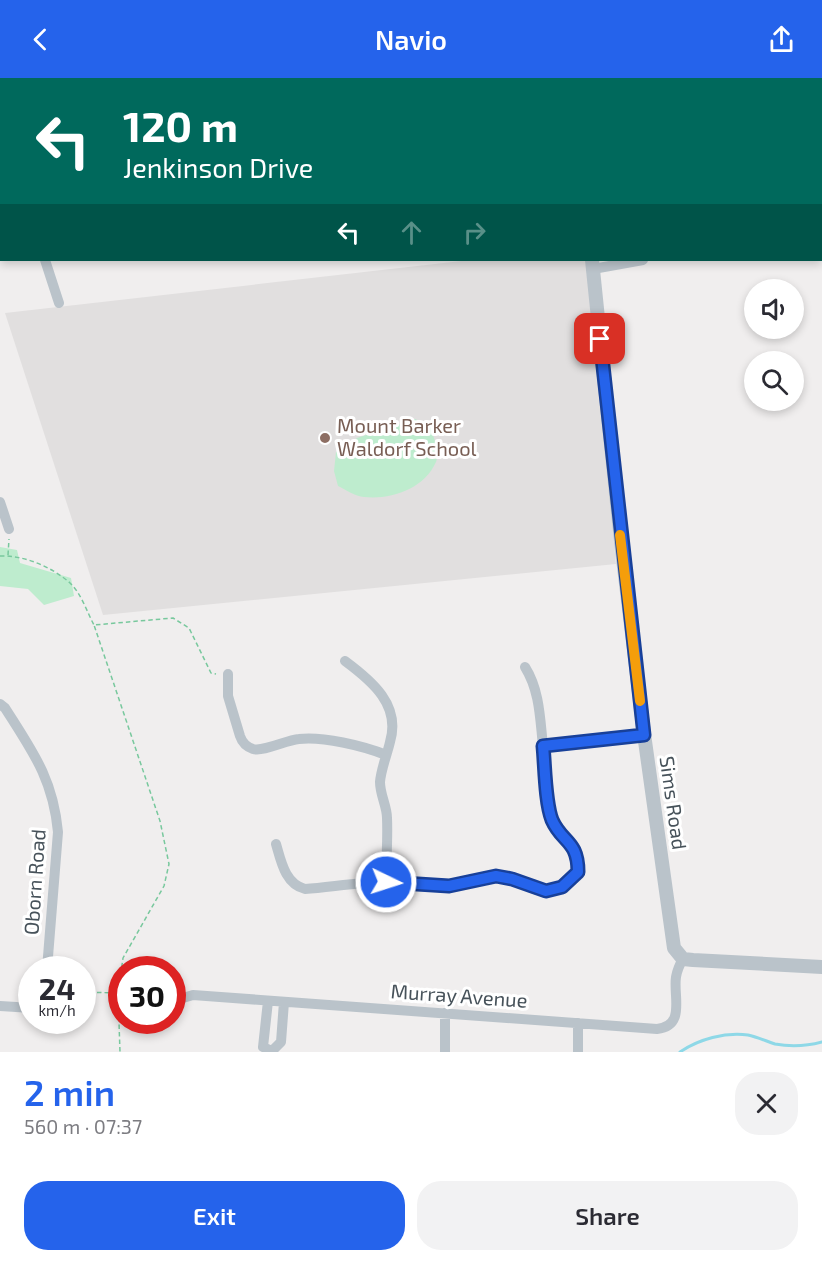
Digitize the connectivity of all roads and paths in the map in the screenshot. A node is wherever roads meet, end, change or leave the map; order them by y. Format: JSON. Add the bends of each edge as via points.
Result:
{"nodes":[{"id":1,"x":45,"y":261,"type":"edge"},
{"id":2,"x":630,"y":261,"type":"edge"},
{"id":3,"x":592,"y":264,"type":"edge"},
{"id":4,"x":59,"y":303,"type":"dead end"},
{"id":5,"x":0,"y":502,"type":"edge"},
{"id":6,"x":9,"y":529,"type":"joint"},
{"id":7,"x":0,"y":556,"type":"edge"},
{"id":8,"x":8,"y":556,"type":"junction"},
{"id":9,"x":94,"y":625,"type":"junction"},
{"id":10,"x":345,"y":661,"type":"dead end"},
{"id":11,"x":525,"y":667,"type":"dead end"},
{"id":12,"x":228,"y":674,"type":"joint"},
{"id":13,"x":0,"y":704,"type":"edge"},
{"id":14,"x":644,"y":735,"type":"junction"},
{"id":15,"x":543,"y":746,"type":"junction"},
{"id":16,"x":386,"y":755,"type":"junction"},
{"id":17,"x":276,"y":844,"type":"dead end"},
{"id":18,"x":386,"y":882,"type":"junction"},
{"id":19,"x":48,"y":956,"type":"edge"},
{"id":20,"x":124,"y":956,"type":"edge"},
{"id":21,"x":683,"y":958,"type":"junction"},
{"id":22,"x":822,"y":967,"type":"edge"},
{"id":23,"x":186,"y":997,"type":"edge"},
{"id":24,"x":268,"y":1000,"type":"junction"},
{"id":25,"x":284,"y":1002,"type":"junction"},
{"id":26,"x":0,"y":1006,"type":"edge"},
{"id":27,"x":18,"y":1007,"type":"edge"},
{"id":28,"x":445,"y":1013,"type":"junction"},
{"id":29,"x":578,"y":1023,"type":"junction"},
{"id":30,"x":120,"y":1034,"type":"edge"},
{"id":31,"x":120,"y":1052,"type":"edge"},
{"id":32,"x":445,"y":1052,"type":"edge"},
{"id":33,"x":578,"y":1052,"type":"edge"}],
"edges":[{"from":1,"to":4,"type":"street"},
{"from":2,"to":3,"type":"street"},
{"from":3,"to":14,"type":"street","name":"Sims Road"},
{"from":5,"to":6,"type":"street"},
{"from":6,"to":8,"type":"path"},
{"from":7,"to":8,"type":"path"},
{"from":8,"to":9,"type":"path","via":[[44,565],[72,584]]},
{"from":9,"to":12,"type":"path","via":[[173,618],[189,628],[211,674]]},
{"from":9,"to":20,"type":"path","via":[[160,821],[169,864],[164,886]]},
{"from":10,"to":16,"type":"street","via":[[365,677],[388,705],[393,727]]},
{"from":11,"to":15,"type":"street","via":[[537,690]]},
{"from":12,"to":16,"type":"street","via":[[228,696],[240,736],[252,749],[300,738],[367,747]]},
{"from":13,"to":19,"type":"street","name":"Oborn Road","via":[[34,752],[56,810],[58,832]]},
{"from":14,"to":15,"type":"street"},
{"from":14,"to":21,"type":"street","name":"Sims Road","via":[[670,930],[674,948]]},
{"from":15,"to":18,"type":"street","via":[[552,821],[572,845],[578,861],[578,872],[569,883],[546,891],[496,876],[449,886]]},
{"from":16,"to":18,"type":"street","via":[[380,783],[387,817]]},
{"from":17,"to":18,"type":"street","via":[[291,881],[304,889]]},
{"from":21,"to":22,"type":"street"},
{"from":21,"to":29,"type":"street","name":"Murray Avenue","via":[[676,976],[676,1014],[665,1028]]},
{"from":23,"to":24,"type":"street","name":"Murray Avenue"},
{"from":24,"to":25,"type":"street","name":"Murray Avenue"},
{"from":24,"to":25,"type":"street","via":[[263,1047],[272,1051],[281,1042]]},
{"from":25,"to":28,"type":"street","name":"Murray Avenue"},
{"from":26,"to":27,"type":"street"},
{"from":28,"to":29,"type":"street","name":"Murray Avenue"},
{"from":28,"to":32,"type":"street"},
{"from":29,"to":33,"type":"street"},
{"from":30,"to":31,"type":"path"}]}
